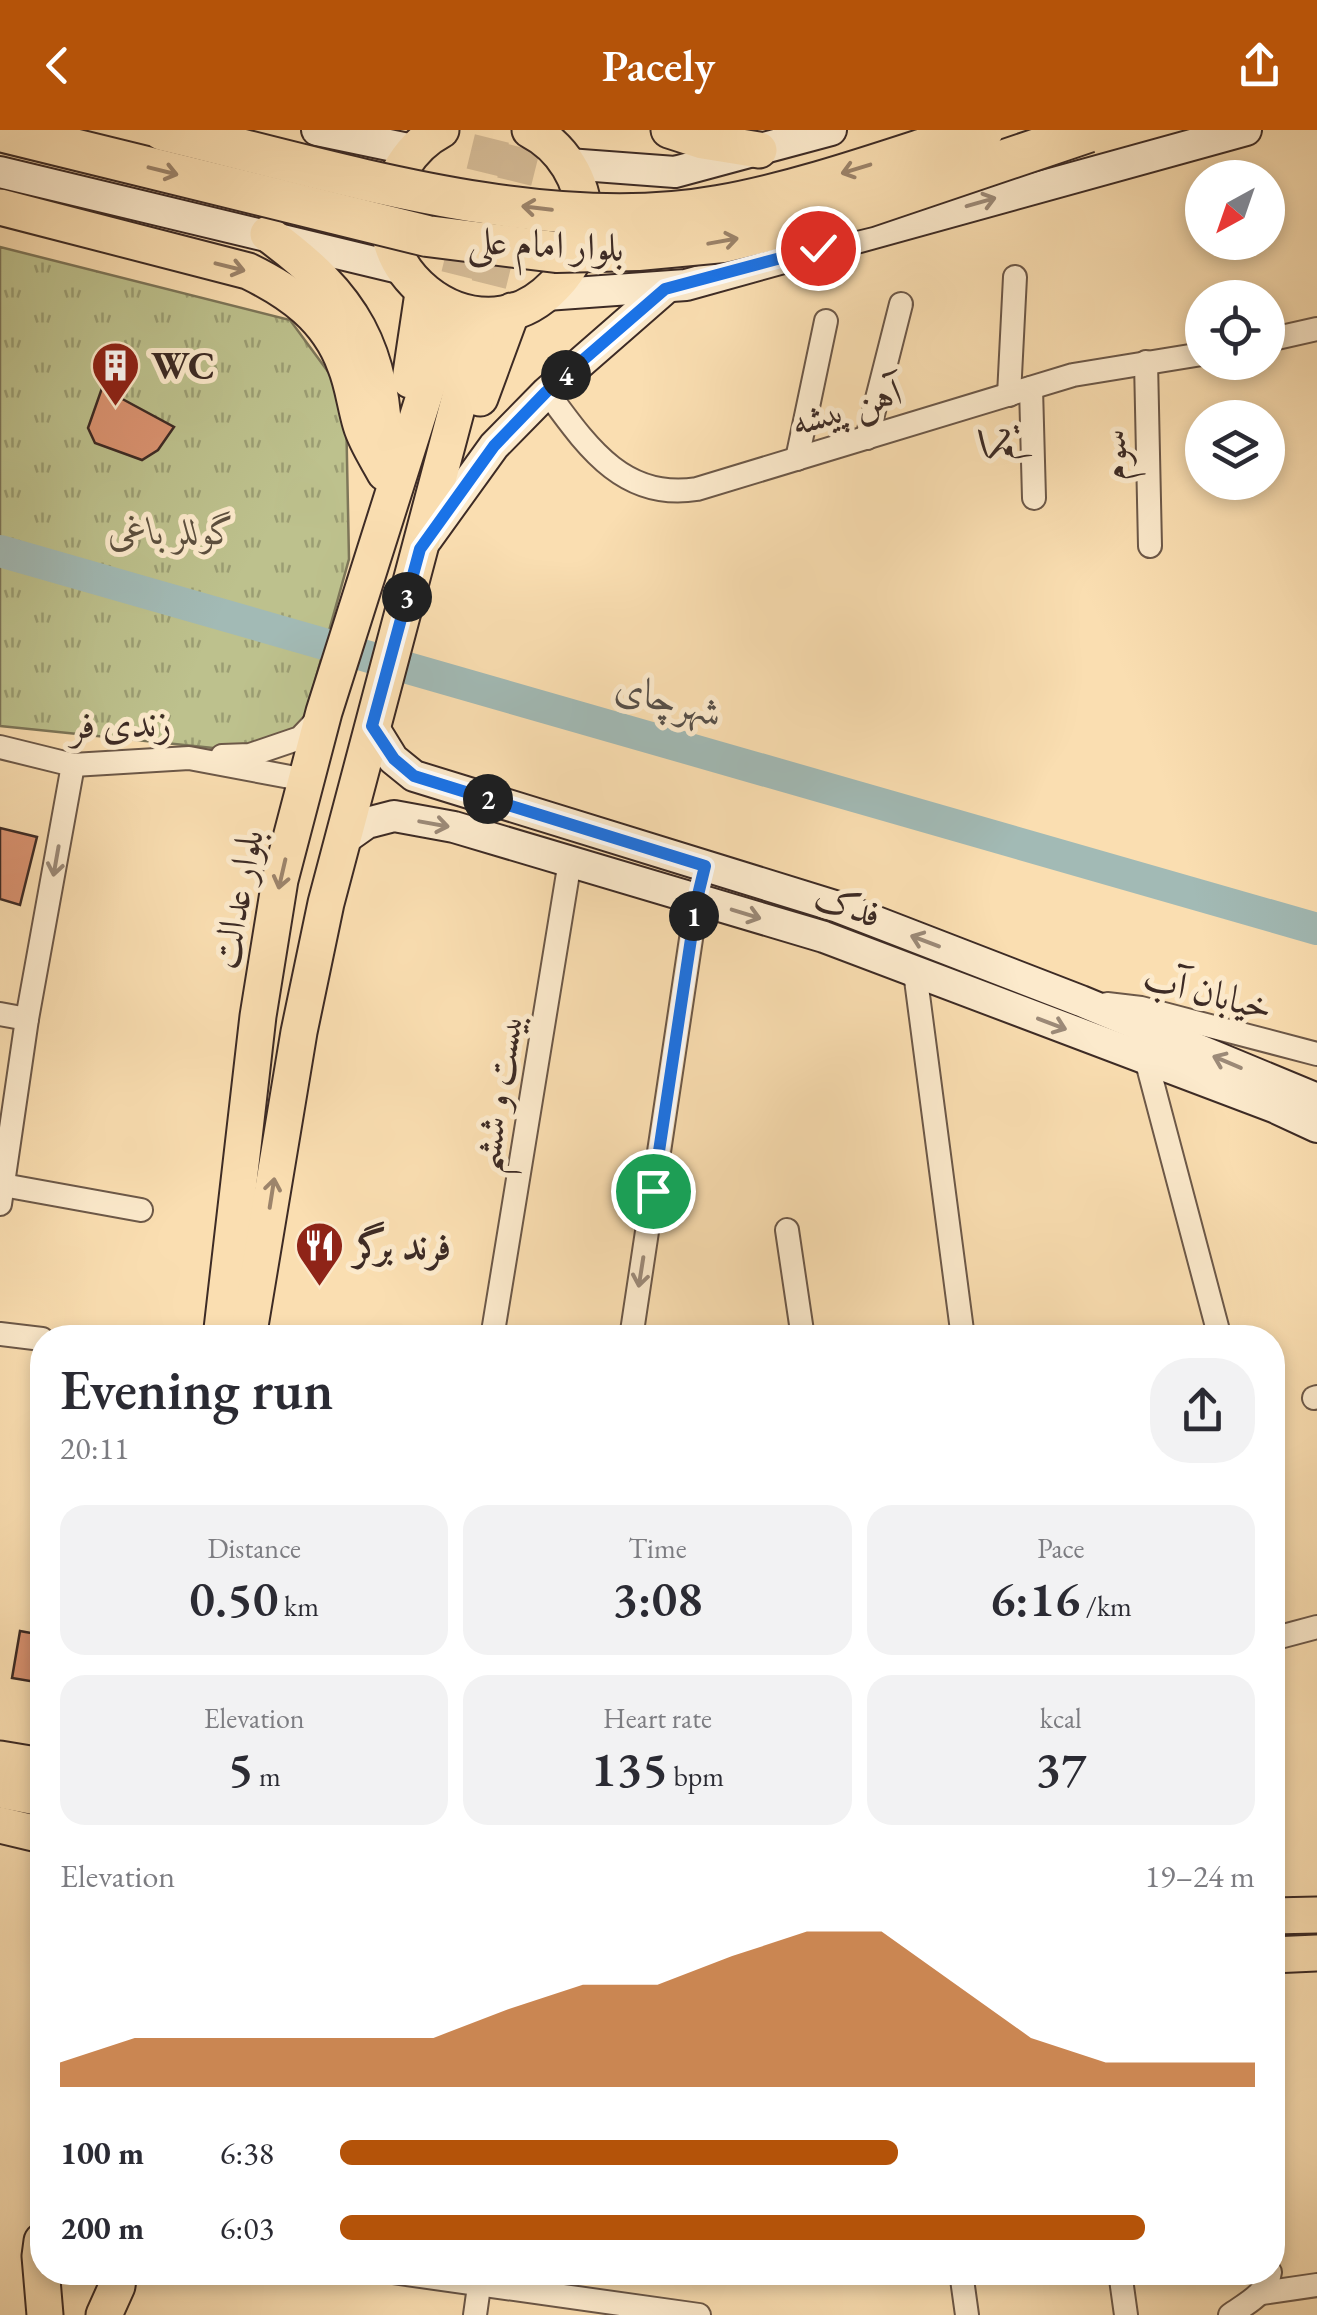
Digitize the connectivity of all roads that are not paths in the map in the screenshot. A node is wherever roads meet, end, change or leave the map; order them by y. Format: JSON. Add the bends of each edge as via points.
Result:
{"nodes":[{"id":1,"x":163,"y":130,"type":"edge"},
{"id":2,"x":258,"y":130,"type":"edge"},
{"id":3,"x":331,"y":130,"type":"edge"},
{"id":4,"x":669,"y":130,"type":"edge"},
{"id":5,"x":832,"y":130,"type":"edge"},
{"id":6,"x":983,"y":130,"type":"edge"},
{"id":7,"x":1246,"y":130,"type":"edge"},
{"id":8,"x":0,"y":131,"type":"edge"},
{"id":9,"x":320,"y":131,"type":"edge"},
{"id":10,"x":1088,"y":132,"type":"edge"},
{"id":11,"x":427,"y":140,"type":"edge"},
{"id":12,"x":550,"y":142,"type":"edge"},
{"id":13,"x":760,"y":150,"type":"junction"},
{"id":14,"x":0,"y":172,"type":"edge"},
{"id":15,"x":675,"y":172,"type":"junction"},
{"id":16,"x":0,"y":207,"type":"edge"},
{"id":17,"x":253,"y":231,"type":"junction"},
{"id":18,"x":1015,"y":277,"type":"dead end"},
{"id":19,"x":413,"y":281,"type":"junction"},
{"id":20,"x":676,"y":287,"type":"junction"},
{"id":21,"x":546,"y":294,"type":"junction"},
{"id":22,"x":901,"y":304,"type":"dead end"},
{"id":23,"x":512,"y":312,"type":"junction"},
{"id":24,"x":826,"y":321,"type":"dead end"},
{"id":25,"x":1317,"y":330,"type":"edge"},
{"id":26,"x":446,"y":335,"type":"junction"},
{"id":27,"x":1285,"y":337,"type":"edge"},
{"id":28,"x":1185,"y":356,"type":"edge"},
{"id":29,"x":1146,"y":362,"type":"junction"},
{"id":30,"x":492,"y":368,"type":"junction"},
{"id":31,"x":546,"y":392,"type":"junction"},
{"id":32,"x":1020,"y":392,"type":"junction"},
{"id":33,"x":867,"y":438,"type":"junction"},
{"id":34,"x":797,"y":459,"type":"junction"},
{"id":35,"x":390,"y":481,"type":"junction"},
{"id":36,"x":1034,"y":498,"type":"dead end"},
{"id":37,"x":434,"y":499,"type":"junction"},
{"id":38,"x":1150,"y":546,"type":"dead end"},
{"id":39,"x":418,"y":557,"type":"junction"},
{"id":40,"x":324,"y":712,"type":"junction"},
{"id":41,"x":372,"y":726,"type":"junction"},
{"id":42,"x":0,"y":747,"type":"edge"},
{"id":43,"x":188,"y":758,"type":"junction"},
{"id":44,"x":74,"y":765,"type":"junction"},
{"id":45,"x":306,"y":780,"type":"junction"},
{"id":46,"x":344,"y":840,"type":"junction"},
{"id":47,"x":570,"y":860,"type":"junction"},
{"id":48,"x":705,"y":866,"type":"junction"},
{"id":49,"x":697,"y":899,"type":"junction"},
{"id":50,"x":915,"y":972,"type":"junction"},
{"id":51,"x":1081,"y":1001,"type":"junction"},
{"id":52,"x":0,"y":1014,"type":"edge"},
{"id":53,"x":27,"y":1019,"type":"junction"},
{"id":54,"x":1317,"y":1054,"type":"edge"},
{"id":55,"x":1146,"y":1060,"type":"junction"},
{"id":56,"x":1317,"y":1099,"type":"edge"},
{"id":57,"x":1317,"y":1127,"type":"edge"},
{"id":58,"x":1,"y":1197,"type":"edge"},
{"id":59,"x":141,"y":1210,"type":"dead end"},
{"id":60,"x":787,"y":1230,"type":"dead end"},
{"id":61,"x":256,"y":1290,"type":"junction"},
{"id":62,"x":227,"y":1325,"type":"edge"},
{"id":63,"x":230,"y":1325,"type":"edge"},
{"id":64,"x":257,"y":1325,"type":"edge"},
{"id":65,"x":494,"y":1325,"type":"edge"},
{"id":66,"x":633,"y":1325,"type":"edge"},
{"id":67,"x":801,"y":1325,"type":"edge"},
{"id":68,"x":961,"y":1325,"type":"edge"},
{"id":69,"x":1217,"y":1325,"type":"edge"},
{"id":70,"x":0,"y":1334,"type":"edge"},
{"id":71,"x":30,"y":1338,"type":"edge"},
{"id":72,"x":1317,"y":1627,"type":"edge"},
{"id":73,"x":1285,"y":1635,"type":"edge"},
{"id":74,"x":0,"y":1759,"type":"edge"},
{"id":75,"x":30,"y":1764,"type":"edge"},
{"id":76,"x":0,"y":1790,"type":"edge"},
{"id":77,"x":30,"y":1796,"type":"edge"},
{"id":78,"x":0,"y":1824,"type":"edge"},
{"id":79,"x":30,"y":1832,"type":"edge"},
{"id":80,"x":1317,"y":1914,"type":"edge"},
{"id":81,"x":1285,"y":1915,"type":"edge"},
{"id":82,"x":1317,"y":1953,"type":"edge"},
{"id":83,"x":1285,"y":1954,"type":"edge"},
{"id":84,"x":1285,"y":2284,"type":"edge"},
{"id":85,"x":42,"y":2285,"type":"edge"},
{"id":86,"x":66,"y":2285,"type":"edge"},
{"id":87,"x":96,"y":2285,"type":"edge"},
{"id":88,"x":118,"y":2285,"type":"edge"},
{"id":89,"x":479,"y":2285,"type":"edge"},
{"id":90,"x":516,"y":2285,"type":"edge"},
{"id":91,"x":963,"y":2285,"type":"edge"},
{"id":92,"x":1122,"y":2285,"type":"edge"},
{"id":93,"x":1264,"y":2285,"type":"edge"},
{"id":94,"x":1317,"y":2286,"type":"edge"},
{"id":95,"x":45,"y":2315,"type":"edge"},
{"id":96,"x":61,"y":2315,"type":"edge"},
{"id":97,"x":92,"y":2315,"type":"edge"},
{"id":98,"x":104,"y":2315,"type":"edge"},
{"id":99,"x":474,"y":2315,"type":"edge"},
{"id":100,"x":699,"y":2315,"type":"edge"},
{"id":101,"x":967,"y":2315,"type":"edge"},
{"id":102,"x":1126,"y":2315,"type":"edge"},
{"id":103,"x":1230,"y":2315,"type":"edge"}],
"edges":[{"from":6,"to":1,"type":"highway","name":"بلوار امام علی","one_way":true,"bridge":true,"via":[[718,206],[636,214],[444,196]]},
{"from":2,"to":17,"type":"street","via":[[266,149]]},
{"from":3,"to":9,"type":"street"},
{"from":4,"to":13,"type":"main road"},
{"from":5,"to":13,"type":"street"},
{"from":20,"to":7,"type":"street","one_way":true},
{"from":8,"to":10,"type":"highway","name":"بلوار امام علی","one_way":true,"bridge":true,"via":[[428,236],[556,252],[723,242],[866,207]]},
{"from":9,"to":11,"type":"street"},
{"from":11,"to":19,"type":"main road","via":[[396,177],[388,208],[390,240]]},
{"from":12,"to":15,"type":"street"},
{"from":12,"to":21,"type":"main road","via":[[580,190],[584,219],[566,274]]},
{"from":13,"to":15,"type":"street"},
{"from":14,"to":17,"type":"street"},
{"from":15,"to":20,"type":"street","via":[[659,227]]},
{"from":16,"to":35,"type":"main road","one_way":true,"via":[[248,271],[280,287],[331,336],[362,428]]},
{"from":17,"to":19,"type":"street"},
{"from":17,"to":35,"type":"main road","via":[[304,261],[352,316],[377,370]]},
{"from":18,"to":32,"type":"street","name":"یکم"},
{"from":19,"to":23,"type":"main road","via":[[457,310]]},
{"from":19,"to":26,"type":"main road"},
{"from":20,"to":21,"type":"street"},
{"from":20,"to":31,"type":"street"},
{"from":21,"to":23,"type":"main road"},
{"from":22,"to":33,"type":"street"},
{"from":23,"to":30,"type":"main road"},
{"from":24,"to":34,"type":"street"},
{"from":25,"to":27,"type":"street"},
{"from":26,"to":30,"type":"main road","via":[[424,328],[442,317],[475,323],[484,331]]},
{"from":26,"to":35,"type":"main road"},
{"from":26,"to":37,"type":"main road"},
{"from":28,"to":29,"type":"street","name":"آهن پیشه"},
{"from":29,"to":32,"type":"street","name":"آهن پیشه"},
{"from":29,"to":38,"type":"street","name":"سوم"},
{"from":30,"to":37,"type":"main road"},
{"from":31,"to":34,"type":"street","name":"آهن پیشه","via":[[590,450],[642,485],[669,493]]},
{"from":31,"to":39,"type":"street","via":[[479,463]]},
{"from":32,"to":33,"type":"street","name":"آهن پیشه"},
{"from":32,"to":36,"type":"street","name":"یکم"},
{"from":33,"to":34,"type":"street","name":"آهن پیشه"},
{"from":35,"to":40,"type":"main road","name":"بلوار عدالت","via":[[383,527]]},
{"from":37,"to":39,"type":"main road","name":"بلوار عدالت"},
{"from":39,"to":41,"type":"main road","name":"بلوار عدالت"},
{"from":40,"to":43,"type":"street","via":[[300,738],[250,755]]},
{"from":40,"to":45,"type":"main road","name":"بلوار عدالت"},
{"from":41,"to":46,"type":"main road","name":"بلوار عدالت"},
{"from":41,"to":48,"type":"street","name":"فدک","via":[[414,776]]},
{"from":42,"to":44,"type":"street","name":"زندی فر"},
{"from":43,"to":44,"type":"street","name":"زندی فر"},
{"from":43,"to":45,"type":"street","name":"زندی فر"},
{"from":44,"to":53,"type":"street","one_way":true},
{"from":45,"to":62,"type":"main road","name":"بلوار عدالت","one_way":true,"via":[[280,880],[258,1016]]},
{"from":46,"to":47,"type":"street","name":"فدک","one_way":true,"via":[[367,823],[394,816]]},
{"from":61,"to":46,"type":"main road","name":"بلوار عدالت","one_way":true,"via":[[299,1032]]},
{"from":47,"to":49,"type":"street","name":"فدک"},
{"from":47,"to":65,"type":"street","name":"بیست و ششم"},
{"from":48,"to":49,"type":"street"},
{"from":51,"to":48,"type":"street","name":"فدک","one_way":true,"via":[[838,908]]},
{"from":49,"to":50,"type":"street","name":"فدک","one_way":true},
{"from":49,"to":66,"type":"street","one_way":true},
{"from":50,"to":55,"type":"street","name":"فدک","one_way":true},
{"from":50,"to":68,"type":"street"},
{"from":51,"to":54,"type":"street","name":"خیابان آب","via":[[1142,1008]]},
{"from":56,"to":51,"type":"street","name":"فدک","one_way":true},
{"from":52,"to":53,"type":"street"},
{"from":53,"to":58,"type":"street"},
{"from":55,"to":57,"type":"street","name":"فدک"},
{"from":55,"to":69,"type":"street"},
{"from":58,"to":59,"type":"street"},
{"from":60,"to":67,"type":"street"},
{"from":61,"to":63,"type":"main road","name":"بلوار عدالت"},
{"from":61,"to":64,"type":"main road"},
{"from":70,"to":71,"type":"street"},
{"from":72,"to":73,"type":"street"},
{"from":74,"to":75,"type":"main road"},
{"from":76,"to":77,"type":"main road"},
{"from":78,"to":79,"type":"main road"},
{"from":80,"to":81,"type":"main road"},
{"from":82,"to":83,"type":"main road"},
{"from":84,"to":94,"type":"street"},
{"from":85,"to":95,"type":"main road"},
{"from":86,"to":96,"type":"main road"},
{"from":87,"to":97,"type":"main road"},
{"from":88,"to":98,"type":"main road"},
{"from":89,"to":99,"type":"street"},
{"from":90,"to":100,"type":"street"},
{"from":91,"to":101,"type":"street"},
{"from":92,"to":102,"type":"street"},
{"from":93,"to":103,"type":"street"}]}
